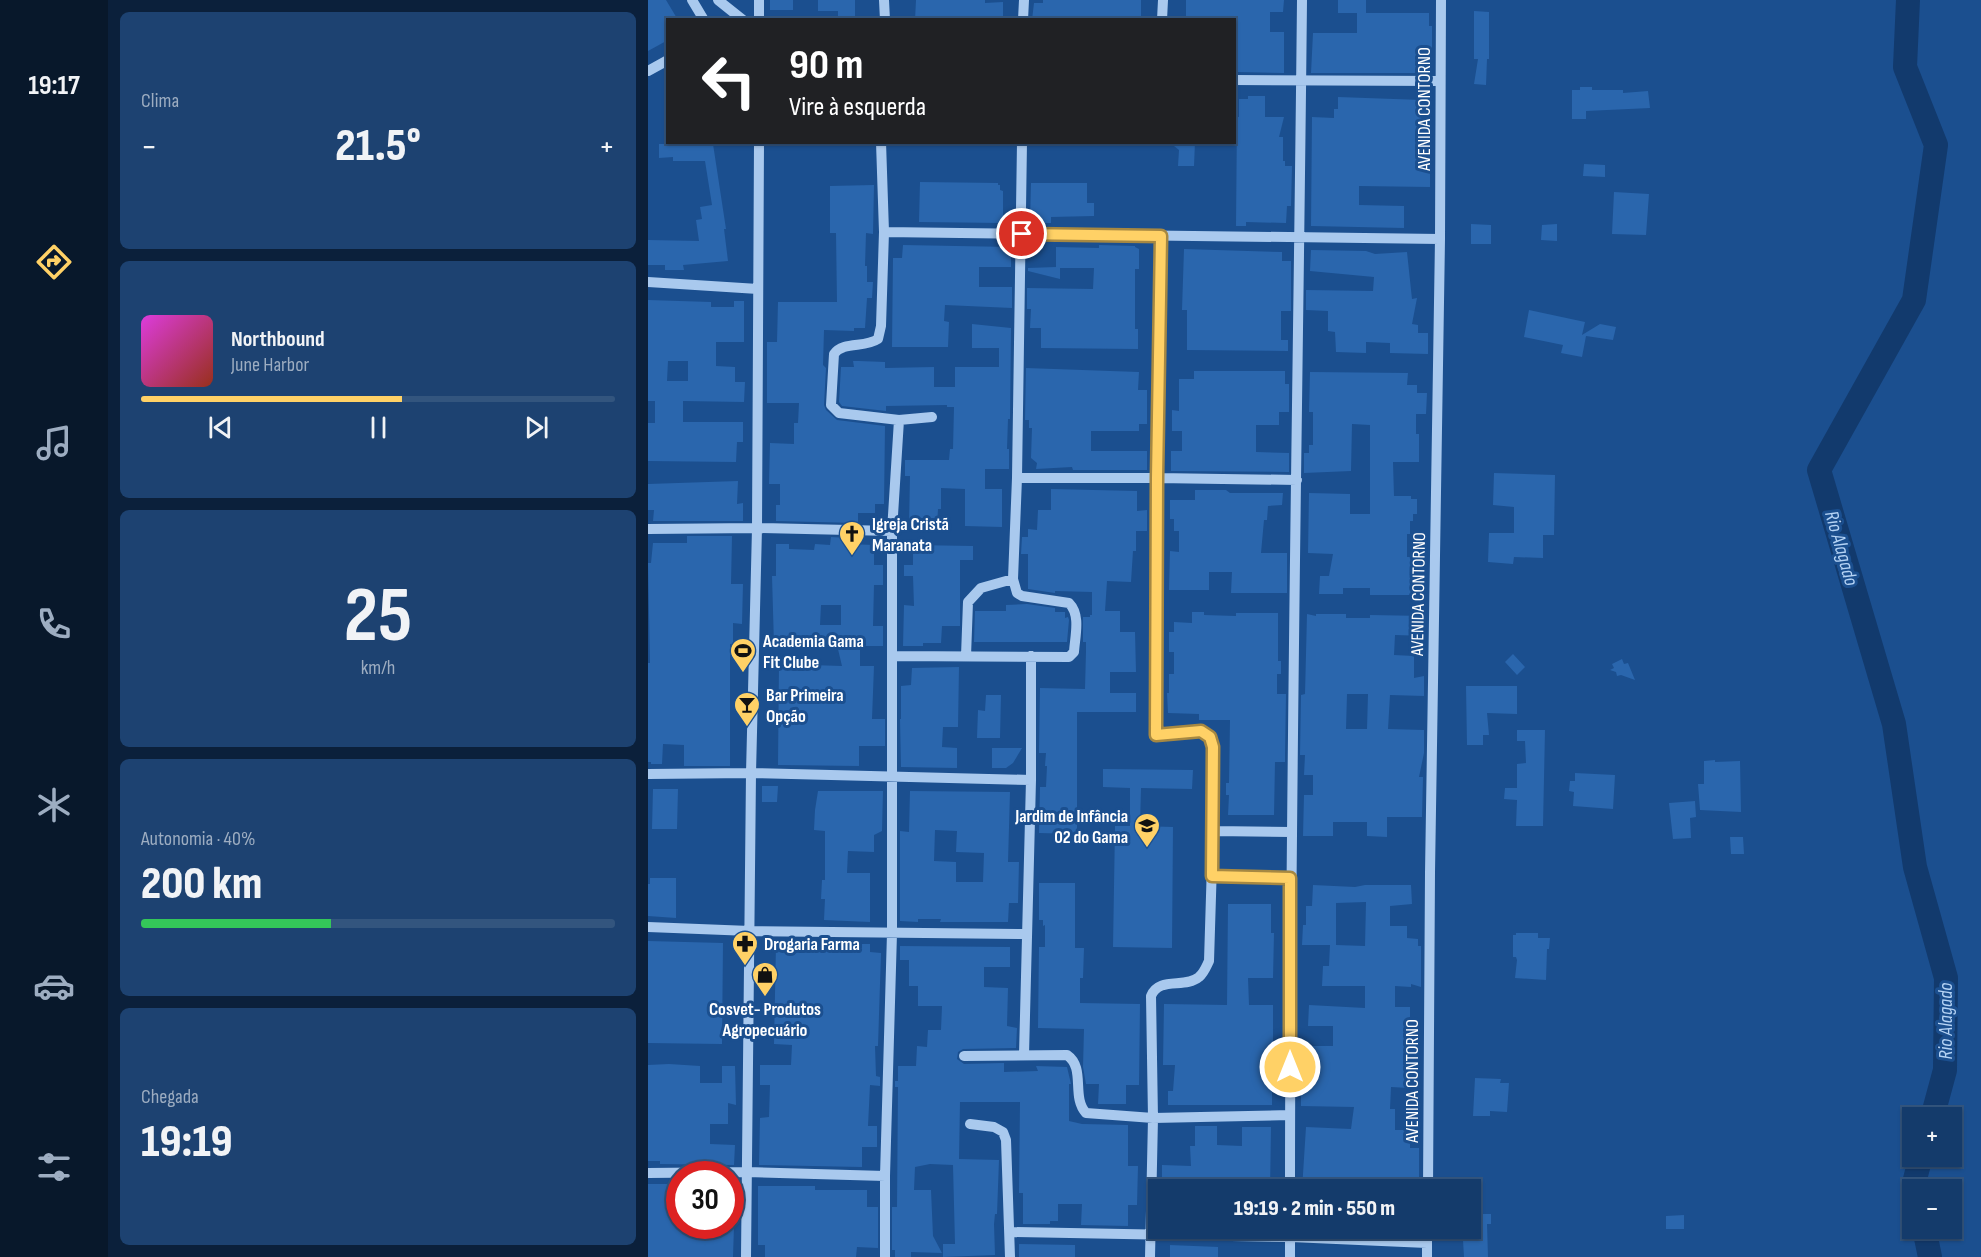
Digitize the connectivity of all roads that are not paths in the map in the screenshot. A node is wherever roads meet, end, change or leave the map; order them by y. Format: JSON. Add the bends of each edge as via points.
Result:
{"nodes":[{"id":1,"x":692,"y":0,"type":"edge"},
{"id":2,"x":718,"y":0,"type":"edge"},
{"id":3,"x":759,"y":0,"type":"edge"},
{"id":4,"x":884,"y":0,"type":"edge"},
{"id":5,"x":1024,"y":0,"type":"edge"},
{"id":6,"x":1163,"y":0,"type":"edge"},
{"id":7,"x":1302,"y":0,"type":"edge"},
{"id":8,"x":1441,"y":0,"type":"edge"},
{"id":9,"x":703,"y":18,"type":"edge"},
{"id":10,"x":740,"y":18,"type":"edge"},
{"id":11,"x":759,"y":18,"type":"edge"},
{"id":12,"x":885,"y":18,"type":"edge"},
{"id":13,"x":1023,"y":18,"type":"edge"},
{"id":14,"x":1162,"y":18,"type":"edge"},
{"id":15,"x":666,"y":61,"type":"edge"},
{"id":16,"x":648,"y":71,"type":"edge"},
{"id":17,"x":1236,"y":80,"type":"edge"},
{"id":18,"x":1301,"y":80,"type":"junction"},
{"id":19,"x":1440,"y":81,"type":"junction"},
{"id":20,"x":759,"y":144,"type":"edge"},
{"id":21,"x":881,"y":144,"type":"edge"},
{"id":22,"x":1022,"y":144,"type":"edge"},
{"id":23,"x":884,"y":232,"type":"junction"},
{"id":24,"x":1022,"y":234,"type":"junction"},
{"id":25,"x":1161,"y":236,"type":"junction"},
{"id":26,"x":1300,"y":238,"type":"junction"},
{"id":27,"x":1440,"y":239,"type":"junction"},
{"id":28,"x":648,"y":282,"type":"edge"},
{"id":29,"x":758,"y":289,"type":"junction"},
{"id":30,"x":932,"y":417,"type":"dead end"},
{"id":31,"x":899,"y":420,"type":"junction"},
{"id":32,"x":1017,"y":478,"type":"junction"},
{"id":33,"x":1157,"y":478,"type":"junction"},
{"id":34,"x":1297,"y":480,"type":"junction"},
{"id":35,"x":757,"y":528,"type":"junction"},
{"id":36,"x":648,"y":529,"type":"edge"},
{"id":37,"x":892,"y":531,"type":"junction"},
{"id":38,"x":1013,"y":579,"type":"junction"},
{"id":39,"x":892,"y":656,"type":"junction"},
{"id":40,"x":966,"y":656,"type":"junction"},
{"id":41,"x":1031,"y":656,"type":"junction"},
{"id":42,"x":751,"y":773,"type":"junction"},
{"id":43,"x":648,"y":774,"type":"edge"},
{"id":44,"x":891,"y":776,"type":"junction"},
{"id":45,"x":1031,"y":780,"type":"junction"},
{"id":46,"x":1213,"y":831,"type":"junction"},
{"id":47,"x":1291,"y":832,"type":"junction"},
{"id":48,"x":1212,"y":876,"type":"junction"},
{"id":49,"x":1290,"y":878,"type":"junction"},
{"id":50,"x":648,"y":927,"type":"edge"},
{"id":51,"x":750,"y":931,"type":"junction"},
{"id":52,"x":892,"y":933,"type":"junction"},
{"id":53,"x":1027,"y":934,"type":"junction"},
{"id":54,"x":1024,"y":1055,"type":"junction"},
{"id":55,"x":964,"y":1056,"type":"dead end"},
{"id":56,"x":1290,"y":1115,"type":"junction"},
{"id":57,"x":1153,"y":1118,"type":"junction"},
{"id":58,"x":970,"y":1124,"type":"dead end"},
{"id":59,"x":747,"y":1172,"type":"junction"},
{"id":60,"x":648,"y":1173,"type":"edge"},
{"id":61,"x":885,"y":1176,"type":"junction"},
{"id":62,"x":1151,"y":1179,"type":"edge"},
{"id":63,"x":1290,"y":1179,"type":"edge"},
{"id":64,"x":1428,"y":1179,"type":"edge"},
{"id":65,"x":1010,"y":1232,"type":"junction"},
{"id":66,"x":1148,"y":1234,"type":"edge"},
{"id":67,"x":1150,"y":1239,"type":"edge"},
{"id":68,"x":1290,"y":1239,"type":"edge"},
{"id":69,"x":1377,"y":1239,"type":"edge"},
{"id":70,"x":1427,"y":1239,"type":"edge"},
{"id":71,"x":1427,"y":1243,"type":"junction"},
{"id":72,"x":746,"y":1257,"type":"edge"},
{"id":73,"x":885,"y":1257,"type":"edge"},
{"id":74,"x":1010,"y":1257,"type":"edge"},
{"id":75,"x":1150,"y":1257,"type":"edge"},
{"id":76,"x":1290,"y":1257,"type":"edge"},
{"id":77,"x":1427,"y":1257,"type":"edge"}],
"edges":[{"from":1,"to":9,"type":"street"},
{"from":2,"to":10,"type":"street"},
{"from":3,"to":11,"type":"street"},
{"from":4,"to":12,"type":"street"},
{"from":5,"to":13,"type":"street"},
{"from":6,"to":14,"type":"street"},
{"from":7,"to":18,"type":"street"},
{"from":8,"to":19,"type":"street","name":"AVENIDA CONTORNO"},
{"from":15,"to":16,"type":"street"},
{"from":17,"to":18,"type":"street"},
{"from":18,"to":19,"type":"street"},
{"from":18,"to":26,"type":"street"},
{"from":19,"to":27,"type":"street","name":"AVENIDA CONTORNO"},
{"from":20,"to":29,"type":"street"},
{"from":21,"to":23,"type":"street"},
{"from":22,"to":24,"type":"street"},
{"from":23,"to":24,"type":"street"},
{"from":23,"to":31,"type":"street","via":[[878,339],[871,344],[836,350],[831,405],[839,413]]},
{"from":24,"to":25,"type":"street"},
{"from":24,"to":32,"type":"street"},
{"from":25,"to":26,"type":"street"},
{"from":25,"to":33,"type":"street"},
{"from":26,"to":27,"type":"street"},
{"from":26,"to":34,"type":"street"},
{"from":27,"to":64,"type":"street","name":"AVENIDA CONTORNO"},
{"from":28,"to":29,"type":"street"},
{"from":29,"to":35,"type":"street"},
{"from":30,"to":31,"type":"street"},
{"from":31,"to":37,"type":"street"},
{"from":32,"to":33,"type":"street"},
{"from":32,"to":38,"type":"street"},
{"from":33,"to":34,"type":"street"},
{"from":33,"to":46,"type":"street","via":[[1156,735],[1201,731],[1210,737]]},
{"from":34,"to":47,"type":"street"},
{"from":35,"to":36,"type":"street"},
{"from":35,"to":37,"type":"street"},
{"from":35,"to":42,"type":"street"},
{"from":37,"to":39,"type":"street"},
{"from":38,"to":40,"type":"street","via":[[981,588],[968,602]]},
{"from":38,"to":41,"type":"street","via":[[1017,593],[1022,596],[1069,603],[1077,617],[1072,655]]},
{"from":39,"to":40,"type":"street"},
{"from":39,"to":44,"type":"street"},
{"from":40,"to":41,"type":"street"},
{"from":41,"to":45,"type":"street"},
{"from":42,"to":43,"type":"street"},
{"from":42,"to":44,"type":"street"},
{"from":42,"to":51,"type":"street"},
{"from":44,"to":45,"type":"street"},
{"from":44,"to":52,"type":"street"},
{"from":45,"to":53,"type":"street"},
{"from":46,"to":47,"type":"street"},
{"from":46,"to":48,"type":"street"},
{"from":47,"to":49,"type":"street"},
{"from":48,"to":49,"type":"street"},
{"from":48,"to":57,"type":"street","via":[[1209,961],[1205,970],[1197,979],[1159,986],[1151,996]]},
{"from":49,"to":56,"type":"street"},
{"from":50,"to":51,"type":"street"},
{"from":51,"to":52,"type":"street"},
{"from":51,"to":59,"type":"street"},
{"from":52,"to":53,"type":"street"},
{"from":52,"to":61,"type":"street"},
{"from":53,"to":54,"type":"street"},
{"from":54,"to":55,"type":"street"},
{"from":54,"to":57,"type":"street","via":[[1067,1055],[1072,1059],[1080,1107],[1086,1113]]},
{"from":56,"to":57,"type":"street"},
{"from":56,"to":63,"type":"street"},
{"from":57,"to":62,"type":"street"},
{"from":58,"to":65,"type":"street","via":[[994,1127],[1003,1132],[1006,1140]]},
{"from":59,"to":60,"type":"street"},
{"from":59,"to":61,"type":"street"},
{"from":59,"to":72,"type":"street"},
{"from":61,"to":73,"type":"street"},
{"from":65,"to":66,"type":"street"},
{"from":65,"to":74,"type":"street"},
{"from":67,"to":75,"type":"street"},
{"from":68,"to":76,"type":"street"},
{"from":69,"to":71,"type":"street"},
{"from":70,"to":71,"type":"street"},
{"from":71,"to":77,"type":"street"}]}
